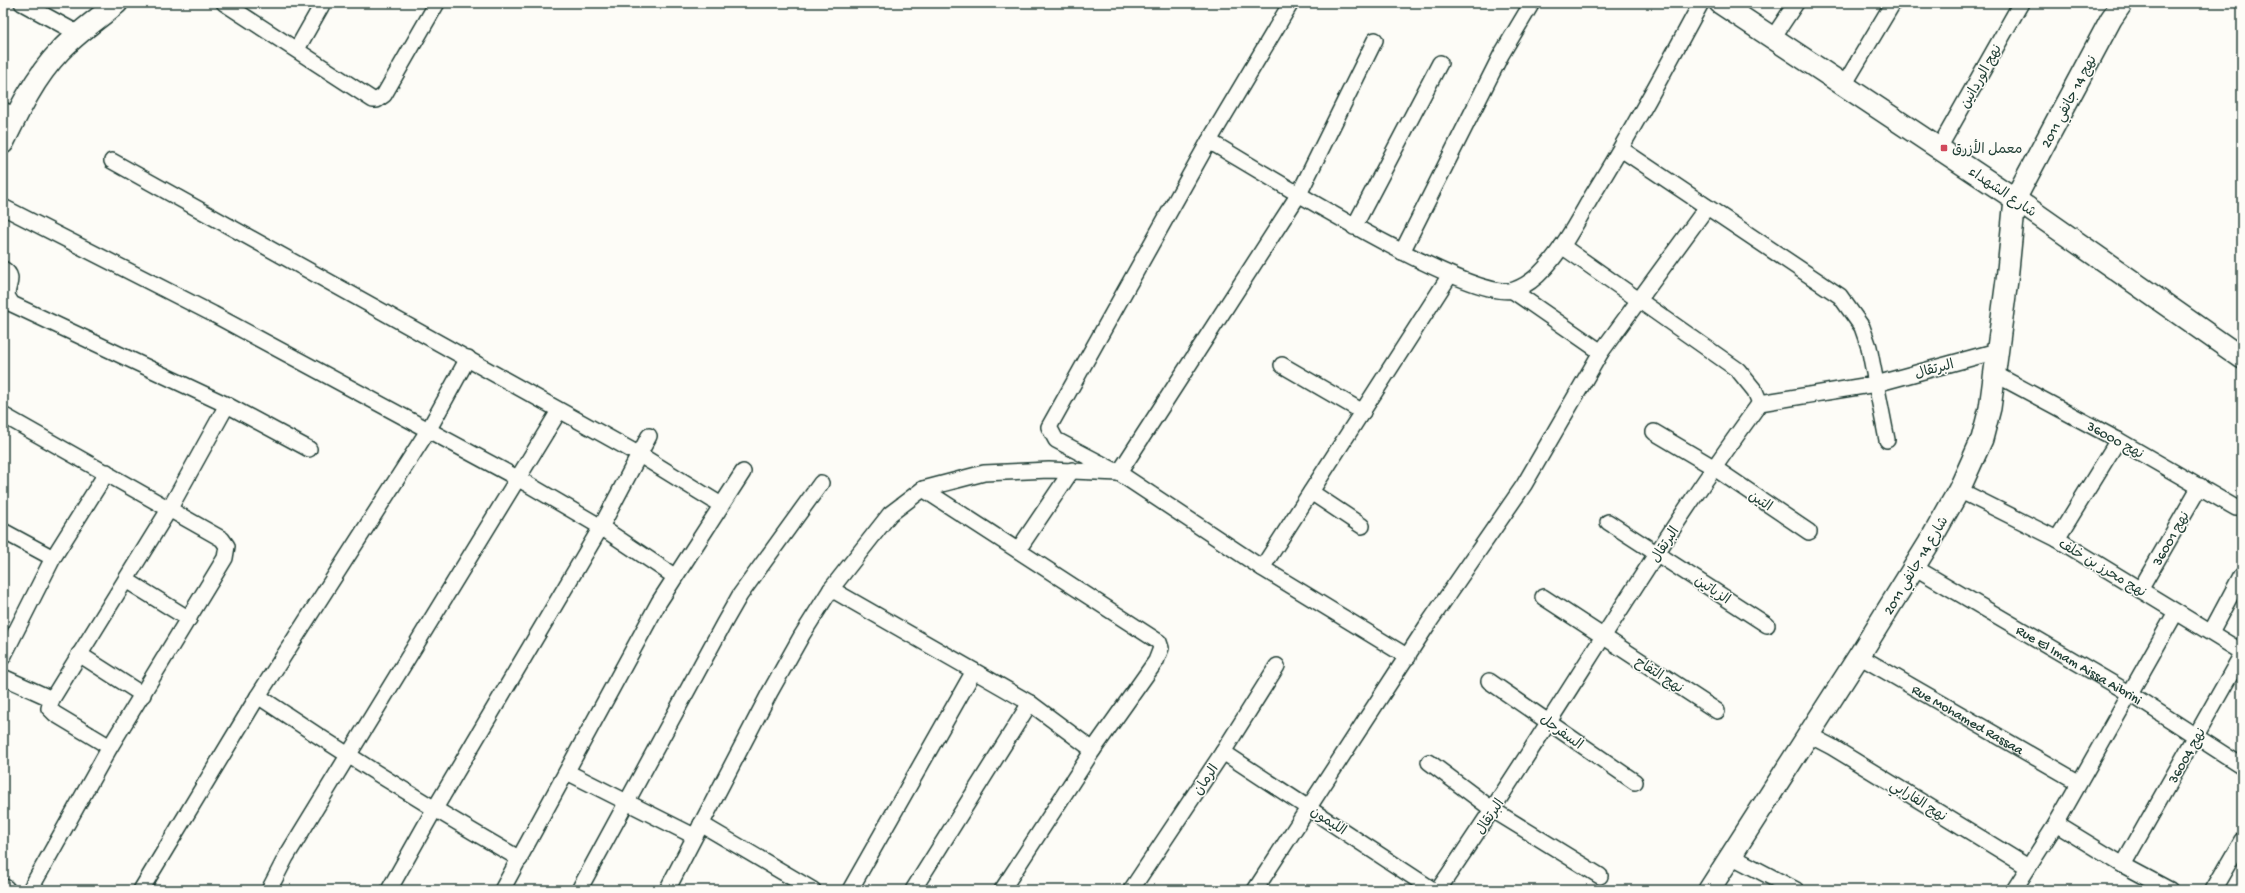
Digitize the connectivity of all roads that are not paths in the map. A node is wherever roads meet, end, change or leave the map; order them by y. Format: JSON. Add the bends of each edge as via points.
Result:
{"nodes":[{"id":1,"x":22,"y":3,"type":"edge"},
{"id":2,"x":116,"y":3,"type":"edge"},
{"id":3,"x":224,"y":3,"type":"edge"},
{"id":4,"x":323,"y":3,"type":"edge"},
{"id":5,"x":437,"y":3,"type":"edge"},
{"id":6,"x":1291,"y":3,"type":"edge"},
{"id":7,"x":1532,"y":3,"type":"edge"},
{"id":8,"x":1701,"y":3,"type":"edge"},
{"id":9,"x":1720,"y":3,"type":"edge"},
{"id":10,"x":1796,"y":3,"type":"edge"},
{"id":11,"x":1893,"y":3,"type":"edge"},
{"id":12,"x":2021,"y":3,"type":"edge"},
{"id":13,"x":2122,"y":3,"type":"edge"},
{"id":14,"x":79,"y":34,"type":"junction"},
{"id":15,"x":1772,"y":39,"type":"junction"},
{"id":16,"x":1375,"y":40,"type":"dead end"},
{"id":17,"x":297,"y":49,"type":"junction"},
{"id":18,"x":1440,"y":63,"type":"dead end"},
{"id":19,"x":1844,"y":85,"type":"junction"},
{"id":20,"x":9,"y":113,"type":"edge"},
{"id":21,"x":1209,"y":141,"type":"junction"},
{"id":22,"x":3,"y":142,"type":"edge"},
{"id":23,"x":1939,"y":148,"type":"junction"},
{"id":24,"x":1621,"y":149,"type":"junction"},
{"id":25,"x":112,"y":161,"type":"dead end"},
{"id":26,"x":1299,"y":194,"type":"junction"},
{"id":27,"x":2015,"y":200,"type":"junction"},
{"id":28,"x":3,"y":207,"type":"edge"},
{"id":29,"x":1708,"y":207,"type":"junction"},
{"id":30,"x":1354,"y":226,"type":"junction"},
{"id":31,"x":1562,"y":246,"type":"junction"},
{"id":32,"x":1402,"y":252,"type":"junction"},
{"id":33,"x":3,"y":269,"type":"edge"},
{"id":34,"x":1450,"y":276,"type":"junction"},
{"id":35,"x":1513,"y":291,"type":"junction"},
{"id":36,"x":1639,"y":302,"type":"junction"},
{"id":37,"x":1998,"y":351,"type":"junction"},
{"id":38,"x":1601,"y":352,"type":"junction"},
{"id":39,"x":468,"y":358,"type":"junction"},
{"id":40,"x":2242,"y":358,"type":"edge"},
{"id":41,"x":1282,"y":364,"type":"dead end"},
{"id":42,"x":1995,"y":374,"type":"junction"},
{"id":43,"x":1876,"y":384,"type":"junction"},
{"id":44,"x":1760,"y":403,"type":"junction"},
{"id":45,"x":227,"y":405,"type":"junction"},
{"id":46,"x":560,"y":411,"type":"junction"},
{"id":47,"x":1363,"y":412,"type":"junction"},
{"id":48,"x":3,"y":415,"type":"edge"},
{"id":49,"x":429,"y":429,"type":"junction"},
{"id":50,"x":1654,"y":432,"type":"dead end"},
{"id":51,"x":649,"y":436,"type":"dead end"},
{"id":52,"x":1886,"y":440,"type":"dead end"},
{"id":53,"x":2118,"y":440,"type":"junction"},
{"id":54,"x":309,"y":449,"type":"dead end"},
{"id":55,"x":640,"y":455,"type":"junction"},
{"id":56,"x":1713,"y":467,"type":"junction"},
{"id":57,"x":1072,"y":470,"type":"junction"},
{"id":58,"x":107,"y":472,"type":"junction"},
{"id":59,"x":743,"y":472,"type":"dead end"},
{"id":60,"x":1119,"y":473,"type":"junction"},
{"id":61,"x":519,"y":479,"type":"junction"},
{"id":62,"x":821,"y":483,"type":"dead end"},
{"id":63,"x":2200,"y":486,"type":"junction"},
{"id":64,"x":923,"y":489,"type":"junction"},
{"id":65,"x":1960,"y":490,"type":"junction"},
{"id":66,"x":1311,"y":492,"type":"junction"},
{"id":67,"x":721,"y":505,"type":"junction"},
{"id":68,"x":170,"y":508,"type":"junction"},
{"id":69,"x":2236,"y":508,"type":"dead end"},
{"id":70,"x":1608,"y":522,"type":"dead end"},
{"id":71,"x":1362,"y":526,"type":"dead end"},
{"id":72,"x":601,"y":527,"type":"junction"},
{"id":73,"x":3,"y":531,"type":"edge"},
{"id":74,"x":1809,"y":532,"type":"dead end"},
{"id":75,"x":2057,"y":539,"type":"junction"},
{"id":76,"x":1018,"y":550,"type":"junction"},
{"id":77,"x":1658,"y":553,"type":"junction"},
{"id":78,"x":53,"y":558,"type":"junction"},
{"id":79,"x":1914,"y":567,"type":"junction"},
{"id":80,"x":1262,"y":568,"type":"junction"},
{"id":81,"x":2242,"y":574,"type":"edge"},
{"id":82,"x":674,"y":576,"type":"junction"},
{"id":83,"x":126,"y":580,"type":"junction"},
{"id":84,"x":831,"y":589,"type":"junction"},
{"id":85,"x":2140,"y":590,"type":"junction"},
{"id":86,"x":1543,"y":597,"type":"dead end"},
{"id":87,"x":2176,"y":612,"type":"junction"},
{"id":88,"x":189,"y":619,"type":"junction"},
{"id":89,"x":1767,"y":625,"type":"dead end"},
{"id":90,"x":2211,"y":632,"type":"junction"},
{"id":91,"x":1603,"y":636,"type":"junction"},
{"id":92,"x":2242,"y":653,"type":"edge"},
{"id":93,"x":79,"y":654,"type":"junction"},
{"id":94,"x":1859,"y":656,"type":"junction"},
{"id":95,"x":3,"y":657,"type":"edge"},
{"id":96,"x":1408,"y":657,"type":"junction"},
{"id":97,"x":1276,"y":666,"type":"dead end"},
{"id":98,"x":974,"y":670,"type":"junction"},
{"id":99,"x":3,"y":677,"type":"edge"},
{"id":100,"x":1489,"y":681,"type":"dead end"},
{"id":101,"x":2129,"y":693,"type":"junction"},
{"id":102,"x":143,"y":695,"type":"junction"},
{"id":103,"x":258,"y":696,"type":"junction"},
{"id":104,"x":52,"y":699,"type":"junction"},
{"id":105,"x":1030,"y":703,"type":"junction"},
{"id":106,"x":1716,"y":711,"type":"dead end"},
{"id":107,"x":1550,"y":722,"type":"junction"},
{"id":108,"x":1809,"y":735,"type":"junction"},
{"id":109,"x":2197,"y":736,"type":"junction"},
{"id":110,"x":110,"y":747,"type":"junction"},
{"id":111,"x":1093,"y":750,"type":"junction"},
{"id":112,"x":1223,"y":752,"type":"junction"},
{"id":113,"x":348,"y":757,"type":"junction"},
{"id":114,"x":1429,"y":762,"type":"dead end"},
{"id":115,"x":2242,"y":766,"type":"edge"},
{"id":116,"x":566,"y":772,"type":"junction"},
{"id":117,"x":1635,"y":782,"type":"dead end"},
{"id":118,"x":2078,"y":782,"type":"junction"},
{"id":119,"x":625,"y":802,"type":"junction"},
{"id":120,"x":1309,"y":807,"type":"junction"},
{"id":121,"x":434,"y":810,"type":"junction"},
{"id":122,"x":1493,"y":810,"type":"junction"},
{"id":123,"x":2056,"y":824,"type":"junction"},
{"id":124,"x":698,"y":830,"type":"junction"},
{"id":125,"x":2242,"y":840,"type":"edge"},
{"id":126,"x":1731,"y":856,"type":"junction"},
{"id":127,"x":520,"y":859,"type":"junction"},
{"id":128,"x":2125,"y":860,"type":"junction"},
{"id":129,"x":2028,"y":867,"type":"junction"},
{"id":130,"x":1600,"y":876,"type":"dead end"},
{"id":131,"x":1261,"y":888,"type":"edge"},
{"id":132,"x":30,"y":890,"type":"edge"},
{"id":133,"x":141,"y":890,"type":"edge"},
{"id":134,"x":268,"y":890,"type":"edge"},
{"id":135,"x":389,"y":890,"type":"edge"},
{"id":136,"x":502,"y":890,"type":"edge"},
{"id":137,"x":578,"y":890,"type":"edge"},
{"id":138,"x":667,"y":890,"type":"edge"},
{"id":139,"x":813,"y":890,"type":"edge"},
{"id":140,"x":850,"y":890,"type":"edge"},
{"id":141,"x":913,"y":890,"type":"edge"},
{"id":142,"x":1002,"y":890,"type":"edge"},
{"id":143,"x":1131,"y":890,"type":"edge"},
{"id":144,"x":1433,"y":890,"type":"edge"},
{"id":145,"x":1438,"y":890,"type":"edge"},
{"id":146,"x":1710,"y":890,"type":"edge"},
{"id":147,"x":1796,"y":890,"type":"edge"},
{"id":148,"x":2014,"y":890,"type":"edge"},
{"id":149,"x":2170,"y":890,"type":"edge"},
{"id":150,"x":2213,"y":890,"type":"edge"}],
"edges":[{"from":1,"to":14,"type":"street"},
{"from":2,"to":14,"type":"street"},
{"from":3,"to":17,"type":"street"},
{"from":4,"to":17,"type":"street"},
{"from":5,"to":17,"type":"street","via":[[384,95],[377,100],[373,100]]},
{"from":6,"to":21,"type":"street"},
{"from":7,"to":32,"type":"street","via":[[1501,55]]},
{"from":8,"to":24,"type":"street"},
{"from":9,"to":15,"type":"street","name":"شارع الشهداء"},
{"from":10,"to":15,"type":"street"},
{"from":11,"to":19,"type":"street"},
{"from":12,"to":23,"type":"street","name":"نهج الوردانين"},
{"from":13,"to":27,"type":"street","name":"نهج 14 جانفي 2011","via":[[2111,19]]},
{"from":14,"to":20,"type":"street","via":[[46,68]]},
{"from":15,"to":19,"type":"street","name":"شارع الشهداء"},
{"from":16,"to":26,"type":"street"},
{"from":18,"to":30,"type":"street"},
{"from":19,"to":23,"type":"street","name":"شارع الشهداء"},
{"from":20,"to":22,"type":"street"},
{"from":21,"to":26,"type":"street"},
{"from":21,"to":60,"type":"street","via":[[1049,427],[1056,440]]},
{"from":23,"to":27,"type":"street","name":"شارع الشهداء"},
{"from":24,"to":29,"type":"street"},
{"from":24,"to":31,"type":"street"},
{"from":25,"to":39,"type":"street"},
{"from":26,"to":30,"type":"street"},
{"from":26,"to":60,"type":"street"},
{"from":27,"to":37,"type":"street","name":"شارع 14 جانفي 2011"},
{"from":27,"to":40,"type":"street","name":"شارع الشهداء"},
{"from":28,"to":49,"type":"street"},
{"from":29,"to":36,"type":"street"},
{"from":29,"to":43,"type":"street","via":[[1840,296],[1862,328],[1869,347]]},
{"from":30,"to":32,"type":"street"},
{"from":31,"to":35,"type":"street","via":[[1534,279]]},
{"from":31,"to":36,"type":"street"},
{"from":32,"to":34,"type":"street"},
{"from":33,"to":45,"type":"street","via":[[10,275],[7,296],[12,304]]},
{"from":34,"to":35,"type":"street"},
{"from":34,"to":47,"type":"street"},
{"from":35,"to":38,"type":"street"},
{"from":36,"to":38,"type":"street"},
{"from":36,"to":44,"type":"street","via":[[1738,370],[1755,391]]},
{"from":37,"to":42,"type":"street","name":"شارع 14 جانفي 2011"},
{"from":37,"to":43,"type":"street","name":"البرتقال"},
{"from":38,"to":96,"type":"street","via":[[1524,485]]},
{"from":39,"to":46,"type":"street"},
{"from":39,"to":49,"type":"street"},
{"from":41,"to":47,"type":"street"},
{"from":42,"to":53,"type":"street","name":"نهج 36000"},
{"from":42,"to":65,"type":"street","name":"شارع 14 جانفي 2011","via":[[1982,439]]},
{"from":43,"to":44,"type":"street","name":"البرتقال"},
{"from":43,"to":52,"type":"street"},
{"from":44,"to":56,"type":"street","name":"البرتقال"},
{"from":45,"to":54,"type":"street"},
{"from":45,"to":68,"type":"street"},
{"from":46,"to":55,"type":"street"},
{"from":46,"to":61,"type":"street"},
{"from":47,"to":66,"type":"street"},
{"from":48,"to":58,"type":"street"},
{"from":49,"to":61,"type":"street"},
{"from":49,"to":103,"type":"street"},
{"from":50,"to":56,"type":"street","name":"التين"},
{"from":51,"to":55,"type":"street"},
{"from":53,"to":63,"type":"street","name":"نهج 36000"},
{"from":53,"to":75,"type":"street"},
{"from":55,"to":67,"type":"street"},
{"from":55,"to":72,"type":"street"},
{"from":56,"to":74,"type":"street","name":"التين"},
{"from":56,"to":77,"type":"street","name":"البرتقال"},
{"from":57,"to":60,"type":"street"},
{"from":57,"to":64,"type":"street","via":[[984,473]]},
{"from":57,"to":76,"type":"street"},
{"from":58,"to":68,"type":"street"},
{"from":58,"to":78,"type":"street"},
{"from":59,"to":67,"type":"street"},
{"from":60,"to":80,"type":"street"},
{"from":61,"to":72,"type":"street"},
{"from":61,"to":113,"type":"street"},
{"from":62,"to":119,"type":"street","via":[[740,595]]},
{"from":63,"to":69,"type":"street","name":"نهج 36000"},
{"from":63,"to":85,"type":"street","name":"نهج 36001"},
{"from":64,"to":76,"type":"street"},
{"from":64,"to":84,"type":"street","via":[[890,514]]},
{"from":65,"to":75,"type":"street","name":"نهج محرز بن خلف"},
{"from":65,"to":79,"type":"street","name":"شارع 14 جانفي 2011"},
{"from":66,"to":71,"type":"street"},
{"from":66,"to":80,"type":"street"},
{"from":67,"to":82,"type":"street"},
{"from":68,"to":83,"type":"street"},
{"from":68,"to":88,"type":"street","via":[[222,539],[227,546],[226,558]]},
{"from":70,"to":77,"type":"street","name":"الزياتين"},
{"from":72,"to":82,"type":"street"},
{"from":72,"to":121,"type":"street"},
{"from":73,"to":78,"type":"street"},
{"from":75,"to":85,"type":"street","name":"نهج محرز بن خلف"},
{"from":76,"to":111,"type":"street","via":[[1159,642],[1161,648],[1156,661]]},
{"from":77,"to":89,"type":"street","name":"الزياتين"},
{"from":77,"to":91,"type":"street","name":"البرتقال"},
{"from":78,"to":95,"type":"street"},
{"from":79,"to":94,"type":"street","name":"شارع 14 جانفي 2011"},
{"from":79,"to":101,"type":"street","name":"Rue El Imam Aissa Aibrini"},
{"from":80,"to":96,"type":"street"},
{"from":81,"to":90,"type":"street"},
{"from":82,"to":116,"type":"street"},
{"from":83,"to":88,"type":"street"},
{"from":83,"to":93,"type":"street"},
{"from":84,"to":98,"type":"street"},
{"from":84,"to":124,"type":"street","via":[[770,692]]},
{"from":85,"to":87,"type":"street","name":"نهج محرز بن خلف"},
{"from":86,"to":91,"type":"street","name":"نهج التفاح"},
{"from":87,"to":90,"type":"street","name":"نهج محرز بن خلف"},
{"from":87,"to":101,"type":"street"},
{"from":88,"to":102,"type":"street"},
{"from":90,"to":92,"type":"street","name":"نهج محرز بن خلف"},
{"from":91,"to":106,"type":"street","name":"نهج التفاح"},
{"from":91,"to":107,"type":"street","name":"البرتقال"},
{"from":92,"to":109,"type":"street","name":"نهج 36004"},
{"from":93,"to":102,"type":"street"},
{"from":93,"to":104,"type":"street"},
{"from":94,"to":108,"type":"street","name":"شارع 14 جانفي 2011"},
{"from":94,"to":118,"type":"street","name":"Rue Mohamed Rassaa"},
{"from":96,"to":120,"type":"street"},
{"from":97,"to":112,"type":"street","name":"الرمان"},
{"from":98,"to":105,"type":"street"},
{"from":98,"to":140,"type":"street"},
{"from":99,"to":104,"type":"street"},
{"from":100,"to":107,"type":"street","name":"السفرجل"},
{"from":101,"to":109,"type":"street","name":"Rue El Imam Aissa Aibrini"},
{"from":101,"to":118,"type":"street"},
{"from":102,"to":110,"type":"street"},
{"from":103,"to":113,"type":"street"},
{"from":103,"to":133,"type":"street"},
{"from":104,"to":110,"type":"street","via":[[49,708],[55,714]]},
{"from":105,"to":111,"type":"street"},
{"from":105,"to":141,"type":"street"},
{"from":107,"to":117,"type":"street","name":"السفرجل"},
{"from":107,"to":122,"type":"street","name":"البرتقال"},
{"from":108,"to":126,"type":"street","name":"شارع 14 جانفي 2011"},
{"from":108,"to":129,"type":"street","name":"نهج الفارابي"},
{"from":109,"to":115,"type":"street","name":"Rue El Imam Aissa Aibrini"},
{"from":109,"to":128,"type":"street","name":"نهج 36004"},
{"from":110,"to":132,"type":"street"},
{"from":111,"to":142,"type":"street"},
{"from":112,"to":120,"type":"street","name":"الليمون"},
{"from":112,"to":143,"type":"street","name":"الرمان"},
{"from":113,"to":121,"type":"street"},
{"from":113,"to":134,"type":"street"},
{"from":114,"to":122,"type":"street"},
{"from":116,"to":119,"type":"street"},
{"from":116,"to":127,"type":"street"},
{"from":118,"to":123,"type":"street"},
{"from":119,"to":124,"type":"street"},
{"from":119,"to":137,"type":"street"},
{"from":120,"to":131,"type":"street"},
{"from":120,"to":144,"type":"street","name":"الليمون"},
{"from":121,"to":127,"type":"street"},
{"from":121,"to":135,"type":"street"},
{"from":122,"to":130,"type":"street"},
{"from":122,"to":145,"type":"street","name":"البرتقال"},
{"from":123,"to":128,"type":"street"},
{"from":123,"to":129,"type":"street"},
{"from":124,"to":138,"type":"street"},
{"from":124,"to":139,"type":"street"},
{"from":125,"to":150,"type":"street"},
{"from":126,"to":146,"type":"street","name":"شارع 14 جانفي 2011"},
{"from":126,"to":147,"type":"street"},
{"from":127,"to":136,"type":"street"},
{"from":128,"to":149,"type":"street"},
{"from":129,"to":148,"type":"street"}]}
